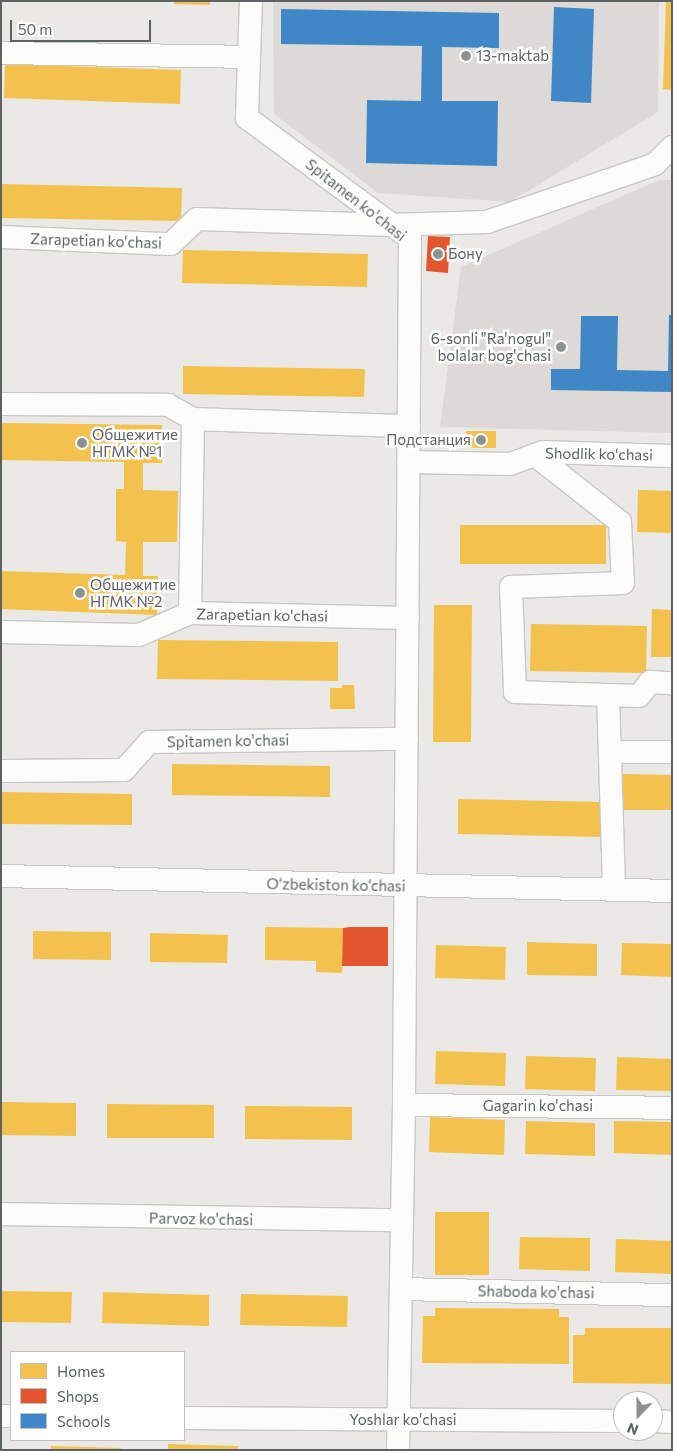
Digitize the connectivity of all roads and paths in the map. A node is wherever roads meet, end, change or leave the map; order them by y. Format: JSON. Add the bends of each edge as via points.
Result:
{"nodes":[{"id":1,"x":251,"y":1,"type":"edge"},
{"id":2,"x":1,"y":53,"type":"edge"},
{"id":3,"x":249,"y":57,"type":"junction"},
{"id":4,"x":672,"y":147,"type":"edge"},
{"id":5,"x":391,"y":225,"type":"junction"},
{"id":6,"x":1,"y":237,"type":"edge"},
{"id":7,"x":1,"y":404,"type":"edge"},
{"id":8,"x":193,"y":419,"type":"junction"},
{"id":9,"x":409,"y":426,"type":"junction"},
{"id":10,"x":535,"y":455,"type":"junction"},
{"id":11,"x":672,"y":456,"type":"edge"},
{"id":12,"x":408,"y":462,"type":"junction"},
{"id":13,"x":190,"y":613,"type":"junction"},
{"id":14,"x":408,"y":618,"type":"junction"},
{"id":15,"x":1,"y":632,"type":"edge"},
{"id":16,"x":672,"y":683,"type":"edge"},
{"id":17,"x":608,"y":695,"type":"junction"},
{"id":18,"x":407,"y":739,"type":"junction"},
{"id":19,"x":610,"y":752,"type":"junction"},
{"id":20,"x":672,"y":752,"type":"edge"},
{"id":21,"x":1,"y":771,"type":"edge"},
{"id":22,"x":1,"y":876,"type":"edge"},
{"id":23,"x":406,"y":887,"type":"junction"},
{"id":24,"x":614,"y":890,"type":"junction"},
{"id":25,"x":672,"y":891,"type":"edge"},
{"id":26,"x":404,"y":1105,"type":"junction"},
{"id":27,"x":672,"y":1108,"type":"edge"},
{"id":28,"x":1,"y":1214,"type":"edge"},
{"id":29,"x":402,"y":1220,"type":"junction"},
{"id":30,"x":401,"y":1289,"type":"junction"},
{"id":31,"x":672,"y":1295,"type":"edge"},
{"id":32,"x":185,"y":1418,"type":"edge"},
{"id":33,"x":399,"y":1420,"type":"junction"},
{"id":34,"x":613,"y":1421,"type":"edge"},
{"id":35,"x":398,"y":1450,"type":"edge"}],
"edges":[{"from":1,"to":3,"type":"street","name":"Spitamen ko'chasi"},
{"from":2,"to":3,"type":"street"},
{"from":3,"to":5,"type":"street","name":"Spitamen ko'chasi","via":[[247,118]]},
{"from":4,"to":5,"type":"street","name":"Zarapetian ko'chasi","via":[[654,164],[487,222]]},
{"from":5,"to":6,"type":"street","name":"Zarapetian ko'chasi","via":[[198,219],[171,244]]},
{"from":5,"to":9,"type":"street","name":"Spitamen ko'chasi","via":[[410,238]]},
{"from":7,"to":8,"type":"street","via":[[168,405]]},
{"from":8,"to":9,"type":"street"},
{"from":8,"to":13,"type":"street"},
{"from":9,"to":12,"type":"street","name":"Spitamen ko'chasi"},
{"from":10,"to":11,"type":"street","name":"Shodlik ko'chasi","via":[[543,452]]},
{"from":10,"to":12,"type":"street","name":"Shodlik ko'chasi","via":[[510,464]]},
{"from":10,"to":17,"type":"street","via":[[620,522],[622,583],[511,587],[515,692]]},
{"from":12,"to":14,"type":"street","name":"Spitamen ko'chasi"},
{"from":13,"to":14,"type":"street","name":"Zarapetian ko'chasi"},
{"from":13,"to":15,"type":"street","name":"Zarapetian ko'chasi","via":[[139,635]]},
{"from":14,"to":18,"type":"street","name":"Spitamen ko'chasi"},
{"from":16,"to":17,"type":"street","via":[[650,682],[639,696]]},
{"from":17,"to":19,"type":"street"},
{"from":18,"to":21,"type":"street","name":"Spitamen ko'chasi","via":[[149,742],[124,770]]},
{"from":18,"to":23,"type":"street","name":"Spitamen ko'chasi"},
{"from":19,"to":20,"type":"street"},
{"from":19,"to":24,"type":"street"},
{"from":22,"to":23,"type":"street","name":"O‘zbekiston ko‘chasi"},
{"from":23,"to":24,"type":"street","name":"O‘zbekiston ko‘chasi"},
{"from":23,"to":26,"type":"street","name":"Spitamen ko'chasi"},
{"from":24,"to":25,"type":"street","name":"O‘zbekiston ko‘chasi"},
{"from":26,"to":27,"type":"street","name":"Gagarin ko'chasi"},
{"from":26,"to":29,"type":"street","name":"Spitamen ko'chasi"},
{"from":28,"to":29,"type":"street","name":"Parvoz ko'chasi"},
{"from":29,"to":30,"type":"street","name":"Spitamen ko'chasi"},
{"from":30,"to":31,"type":"street","name":"Shaboda ko'chasi"},
{"from":30,"to":33,"type":"street","name":"Spitamen ko'chasi"},
{"from":32,"to":33,"type":"street","name":"Yoshlar ko'chasi"},
{"from":33,"to":34,"type":"street","name":"Yoshlar ko'chasi"},
{"from":33,"to":35,"type":"street","name":"Spitamen ko'chasi"}]}
